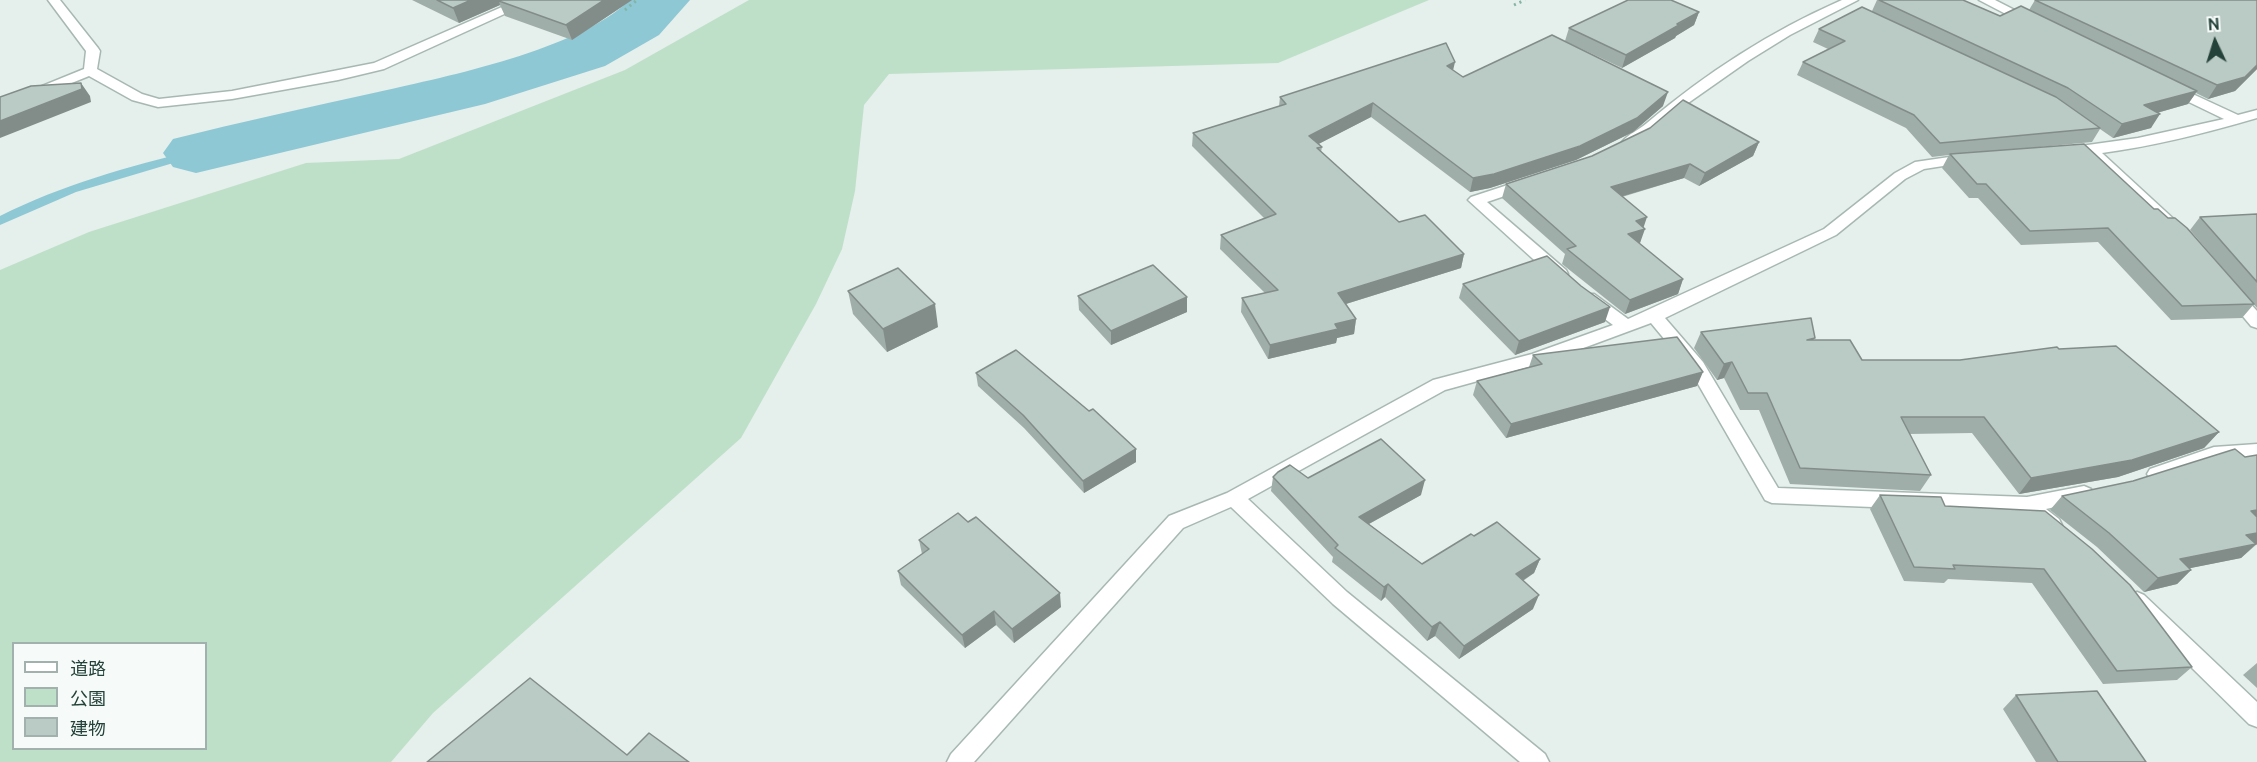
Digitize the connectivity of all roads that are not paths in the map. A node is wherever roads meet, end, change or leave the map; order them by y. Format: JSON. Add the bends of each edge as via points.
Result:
{"nodes":[{"id":1,"x":54,"y":0,"type":"edge"},
{"id":2,"x":529,"y":0,"type":"edge"},
{"id":3,"x":1985,"y":0,"type":"edge"},
{"id":4,"x":1847,"y":2,"type":"edge"},
{"id":5,"x":1862,"y":14,"type":"edge"},
{"id":6,"x":2039,"y":25,"type":"edge"},
{"id":7,"x":90,"y":71,"type":"junction"},
{"id":8,"x":2155,"y":80,"type":"edge"},
{"id":9,"x":1664,"y":93,"type":"edge"},
{"id":10,"x":1682,"y":100,"type":"junction"},
{"id":11,"x":0,"y":108,"type":"edge"},
{"id":12,"x":2257,"y":114,"type":"edge"},
{"id":13,"x":2237,"y":120,"type":"junction"},
{"id":14,"x":2094,"y":143,"type":"junction"},
{"id":15,"x":1620,"y":146,"type":"edge"},
{"id":16,"x":2044,"y":153,"type":"edge"},
{"id":17,"x":1986,"y":157,"type":"edge"},
{"id":18,"x":1539,"y":179,"type":"edge"},
{"id":19,"x":2184,"y":237,"type":"edge"},
{"id":20,"x":2221,"y":280,"type":"edge"},
{"id":21,"x":1654,"y":316,"type":"junction"},
{"id":22,"x":2257,"y":322,"type":"edge"},
{"id":23,"x":1628,"y":327,"type":"junction"},
{"id":24,"x":2257,"y":451,"type":"edge"},
{"id":25,"x":2141,"y":479,"type":"edge"},
{"id":26,"x":2097,"y":491,"type":"edge"},
{"id":27,"x":1234,"y":498,"type":"junction"},
{"id":28,"x":2027,"y":505,"type":"junction"},
{"id":29,"x":2071,"y":540,"type":"edge"},
{"id":30,"x":2121,"y":585,"type":"edge"},
{"id":31,"x":2257,"y":717,"type":"edge"},
{"id":32,"x":959,"y":762,"type":"edge"},
{"id":33,"x":1537,"y":762,"type":"edge"}],
"edges":[{"from":1,"to":7,"type":"street","via":[[93,51]]},
{"from":2,"to":7,"type":"street","via":[[379,66],[232,95],[158,103],[137,97]]},
{"from":3,"to":6,"type":"street"},
{"from":4,"to":5,"type":"street"},
{"from":4,"to":10,"type":"street","via":[[1790,30]]},
{"from":7,"to":11,"type":"street"},
{"from":8,"to":13,"type":"street"},
{"from":9,"to":10,"type":"street"},
{"from":10,"to":15,"type":"street","via":[[1639,137]]},
{"from":12,"to":13,"type":"street"},
{"from":13,"to":14,"type":"street","via":[[2111,146]]},
{"from":14,"to":16,"type":"street"},
{"from":14,"to":19,"type":"street"},
{"from":17,"to":21,"type":"street","via":[[1920,165],[1900,176],[1830,232]]},
{"from":18,"to":23,"type":"street","via":[[1476,200],[1571,284]]},
{"from":20,"to":22,"type":"street"},
{"from":21,"to":23,"type":"street"},
{"from":21,"to":28,"type":"street","via":[[1697,366],[1772,495]]},
{"from":23,"to":27,"type":"street","via":[[1537,359],[1439,385]]},
{"from":24,"to":25,"type":"street","via":[[2214,454]]},
{"from":26,"to":28,"type":"street"},
{"from":27,"to":32,"type":"street","via":[[1176,522]]},
{"from":27,"to":33,"type":"street","via":[[1340,598]]},
{"from":28,"to":29,"type":"street"},
{"from":30,"to":31,"type":"street"}]}
